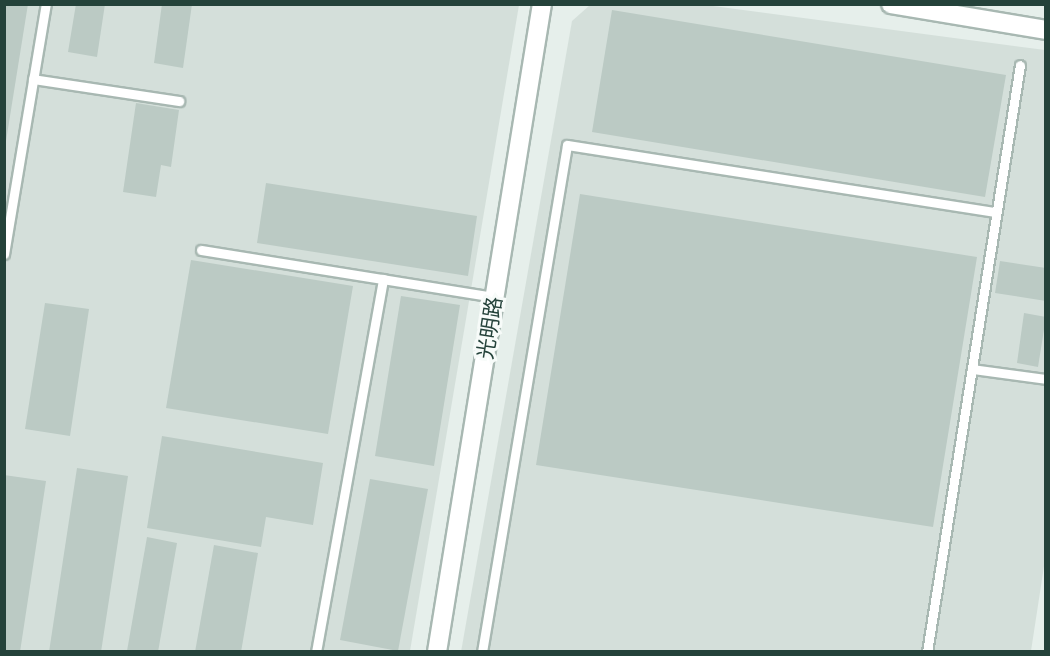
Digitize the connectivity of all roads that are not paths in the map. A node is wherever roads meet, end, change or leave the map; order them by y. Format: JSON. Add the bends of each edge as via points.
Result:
{"nodes":[{"id":1,"x":46,"y":4,"type":"edge"},
{"id":2,"x":542,"y":4,"type":"edge"},
{"id":3,"x":891,"y":4,"type":"edge"},
{"id":4,"x":1046,"y":30,"type":"edge"},
{"id":5,"x":1020,"y":65,"type":"dead end"},
{"id":6,"x":33,"y":79,"type":"junction"},
{"id":7,"x":179,"y":100,"type":"dead end"},
{"id":8,"x":996,"y":212,"type":"junction"},
{"id":9,"x":201,"y":250,"type":"dead end"},
{"id":10,"x":4,"y":255,"type":"edge"},
{"id":11,"x":383,"y":279,"type":"junction"},
{"id":12,"x":495,"y":297,"type":"junction"},
{"id":13,"x":972,"y":369,"type":"junction"},
{"id":14,"x":1046,"y":379,"type":"edge"},
{"id":15,"x":316,"y":651,"type":"edge"},
{"id":16,"x":437,"y":651,"type":"edge"},
{"id":17,"x":482,"y":651,"type":"edge"},
{"id":18,"x":927,"y":651,"type":"edge"}],
"edges":[{"from":1,"to":6,"type":"lane"},
{"from":2,"to":12,"type":"street","name":"光明路"},
{"from":3,"to":4,"type":"street"},
{"from":5,"to":8,"type":"lane"},
{"from":6,"to":7,"type":"lane"},
{"from":6,"to":10,"type":"lane"},
{"from":8,"to":13,"type":"lane"},
{"from":8,"to":17,"type":"lane","via":[[567,145]]},
{"from":9,"to":11,"type":"lane"},
{"from":11,"to":12,"type":"lane"},
{"from":11,"to":15,"type":"lane"},
{"from":12,"to":16,"type":"street","name":"光明路"},
{"from":13,"to":14,"type":"lane"},
{"from":13,"to":18,"type":"lane"}]}
